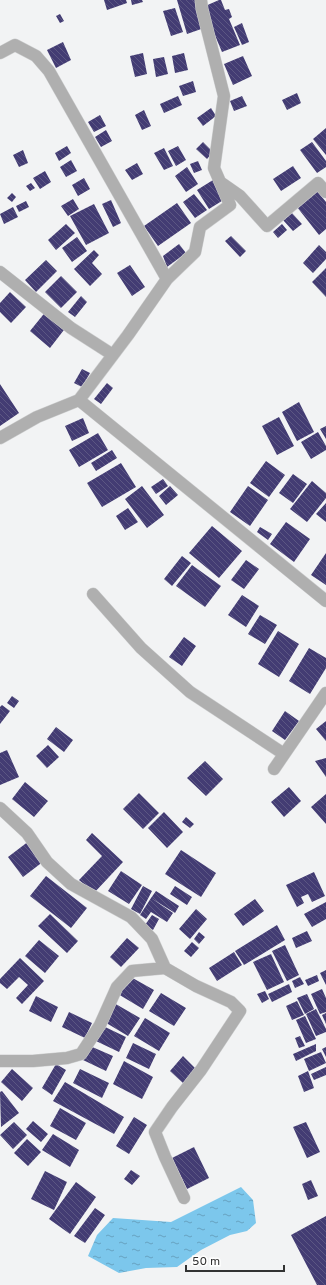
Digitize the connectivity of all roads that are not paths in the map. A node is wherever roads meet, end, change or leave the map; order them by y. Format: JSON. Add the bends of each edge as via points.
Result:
{"nodes":[{"id":1,"x":201,"y":0,"type":"edge"},
{"id":2,"x":0,"y":53,"type":"edge"},
{"id":3,"x":220,"y":182,"type":"junction"},
{"id":4,"x":326,"y":192,"type":"edge"},
{"id":5,"x":0,"y":272,"type":"edge"},
{"id":6,"x":167,"y":279,"type":"junction"},
{"id":7,"x":113,"y":355,"type":"junction"},
{"id":8,"x":79,"y":400,"type":"junction"},
{"id":9,"x":0,"y":438,"type":"edge"},
{"id":10,"x":93,"y":594,"type":"dead end"},
{"id":11,"x":326,"y":601,"type":"edge"},
{"id":12,"x":326,"y":693,"type":"edge"},
{"id":13,"x":284,"y":754,"type":"junction"},
{"id":14,"x":274,"y":769,"type":"dead end"},
{"id":15,"x":0,"y":808,"type":"edge"},
{"id":16,"x":165,"y":968,"type":"junction"},
{"id":17,"x":0,"y":1061,"type":"edge"},
{"id":18,"x":184,"y":1198,"type":"dead end"}],
"edges":[{"from":1,"to":3,"type":"street","via":[[224,96],[214,168]]},
{"from":2,"to":6,"type":"street","via":[[15,45],[36,56],[48,71]]},
{"from":3,"to":4,"type":"street","via":[[240,196],[267,226],[318,183]]},
{"from":3,"to":6,"type":"street","via":[[230,205],[200,227],[195,252]]},
{"from":5,"to":7,"type":"street","via":[[71,328]]},
{"from":6,"to":7,"type":"street"},
{"from":7,"to":8,"type":"street"},
{"from":8,"to":9,"type":"street","via":[[37,416]]},
{"from":8,"to":11,"type":"street"},
{"from":10,"to":13,"type":"street","via":[[141,648],[190,692]]},
{"from":12,"to":13,"type":"street"},
{"from":13,"to":14,"type":"street"},
{"from":15,"to":16,"type":"street","via":[[27,833],[47,862],[71,884],[131,917],[152,939]]},
{"from":16,"to":17,"type":"street","via":[[132,971],[117,987],[100,1025],[81,1054],[67,1058]]},
{"from":16,"to":18,"type":"street","via":[[231,1002],[240,1011],[201,1070],[155,1132]]}]}
